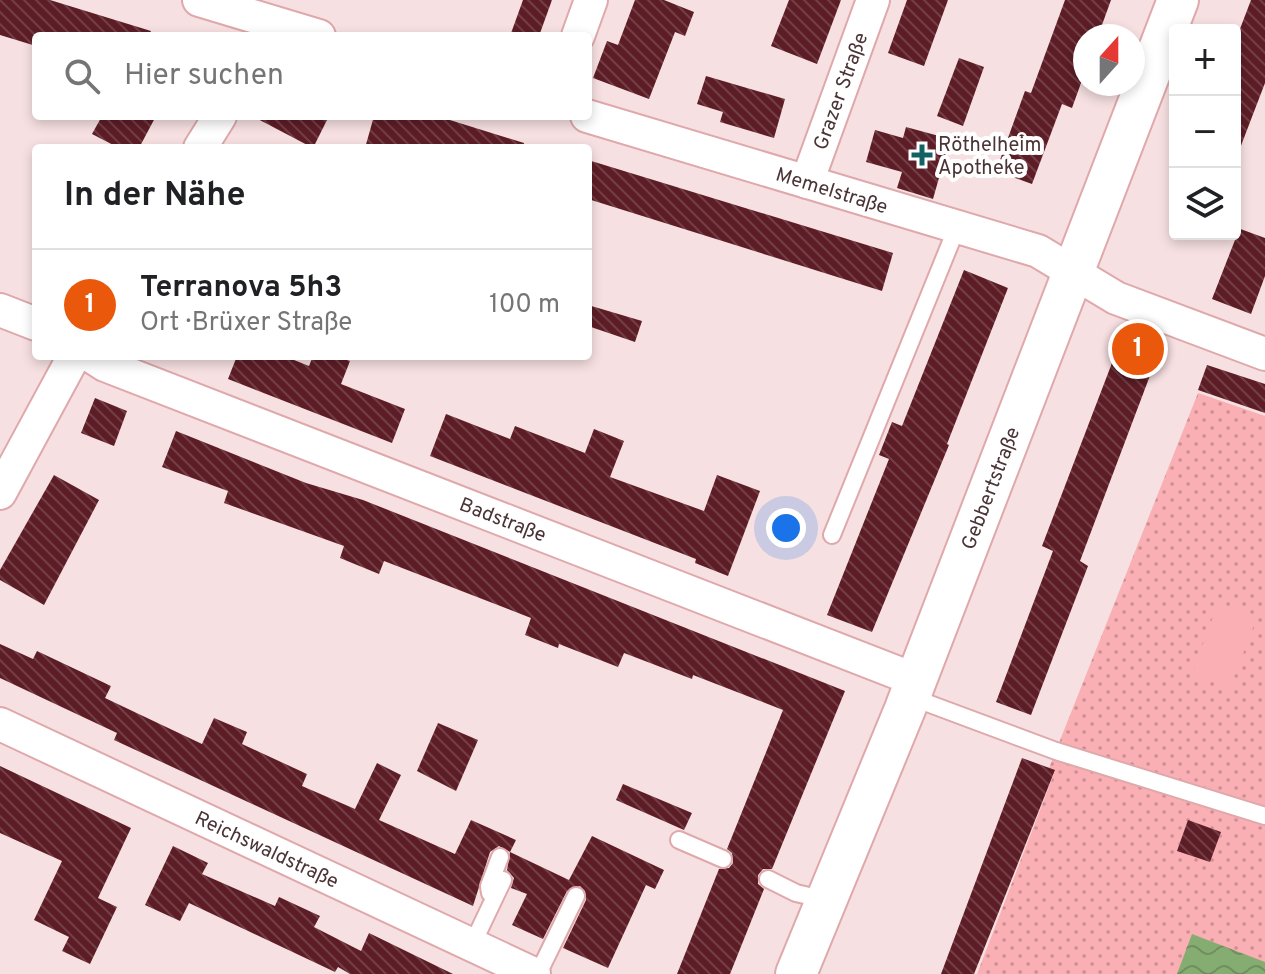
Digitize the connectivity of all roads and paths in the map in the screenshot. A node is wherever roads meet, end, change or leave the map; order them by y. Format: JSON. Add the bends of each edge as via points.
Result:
{"nodes":[{"id":1,"x":199,"y":0,"type":"edge"},
{"id":2,"x":591,"y":0,"type":"edge"},
{"id":3,"x":873,"y":0,"type":"edge"},
{"id":4,"x":1178,"y":0,"type":"edge"},
{"id":5,"x":275,"y":20,"type":"edge"},
{"id":6,"x":308,"y":32,"type":"edge"},
{"id":7,"x":579,"y":32,"type":"edge"},
{"id":8,"x":592,"y":118,"type":"edge"},
{"id":9,"x":218,"y":120,"type":"edge"},
{"id":10,"x":202,"y":144,"type":"edge"},
{"id":11,"x":807,"y":182,"type":"junction"},
{"id":12,"x":957,"y":227,"type":"junction"},
{"id":13,"x":1073,"y":273,"type":"junction"},
{"id":14,"x":0,"y":310,"type":"edge"},
{"id":15,"x":32,"y":322,"type":"edge"},
{"id":16,"x":1265,"y":354,"type":"edge"},
{"id":17,"x":72,"y":360,"type":"edge"},
{"id":18,"x":97,"y":360,"type":"edge"},
{"id":19,"x":0,"y":493,"type":"edge"},
{"id":20,"x":832,"y":535,"type":"dead end"},
{"id":21,"x":912,"y":688,"type":"junction"},
{"id":22,"x":0,"y":724,"type":"edge"},
{"id":23,"x":1265,"y":816,"type":"edge"},
{"id":24,"x":679,"y":840,"type":"dead end"},
{"id":25,"x":500,"y":857,"type":"dead end"},
{"id":26,"x":723,"y":859,"type":"dead end"},
{"id":27,"x":768,"y":879,"type":"dead end"},
{"id":28,"x":503,"y":880,"type":"dead end"},
{"id":29,"x":576,"y":896,"type":"dead end"},
{"id":30,"x":826,"y":900,"type":"junction"},
{"id":31,"x":491,"y":904,"type":"junction"},
{"id":32,"x":472,"y":945,"type":"junction"},
{"id":33,"x":536,"y":974,"type":"edge"},
{"id":34,"x":796,"y":974,"type":"edge"}],
"edges":[{"from":1,"to":5,"type":"street"},
{"from":2,"to":7,"type":"street"},
{"from":3,"to":11,"type":"street","name":"Grazer Straße"},
{"from":4,"to":13,"type":"street","name":"Gebbertstraße"},
{"from":5,"to":6,"type":"street"},
{"from":8,"to":11,"type":"street","name":"Memelstraße"},
{"from":9,"to":10,"type":"street"},
{"from":11,"to":12,"type":"street","name":"Memelstraße"},
{"from":12,"to":13,"type":"street","name":"Memelstraße","via":[[1038,251]]},
{"from":12,"to":20,"type":"lane"},
{"from":13,"to":16,"type":"street","name":"Memelstraße","via":[[1116,298]]},
{"from":13,"to":21,"type":"street","name":"Gebbertstraße"},
{"from":14,"to":15,"type":"street"},
{"from":17,"to":19,"type":"street"},
{"from":18,"to":21,"type":"street","name":"Badstraße"},
{"from":21,"to":23,"type":"lane","via":[[1056,751]]},
{"from":21,"to":30,"type":"street","name":"Gebbertstraße"},
{"from":22,"to":32,"type":"street","name":"Reichswaldstraße"},
{"from":24,"to":26,"type":"lane"},
{"from":25,"to":31,"type":"lane","via":[[489,886]]},
{"from":27,"to":30,"type":"lane"},
{"from":28,"to":31,"type":"lane"},
{"from":29,"to":33,"type":"lane"},
{"from":30,"to":34,"type":"street","name":"Gebbertstraße"},
{"from":31,"to":32,"type":"lane"},
{"from":32,"to":33,"type":"street","name":"Reichswaldstraße"}]}
